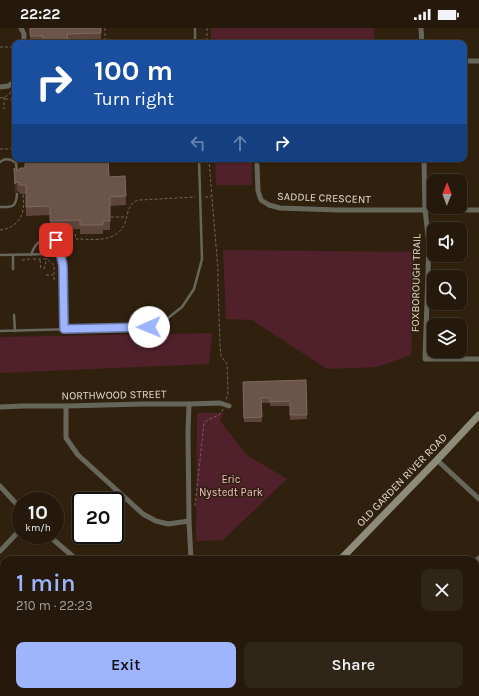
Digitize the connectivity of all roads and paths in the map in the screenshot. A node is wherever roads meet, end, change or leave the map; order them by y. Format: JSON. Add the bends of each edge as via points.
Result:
{"nodes":[{"id":1,"x":22,"y":28,"type":"edge"},
{"id":2,"x":105,"y":28,"type":"edge"},
{"id":3,"x":195,"y":28,"type":"edge"},
{"id":4,"x":207,"y":28,"type":"edge"},
{"id":5,"x":422,"y":28,"type":"edge"},
{"id":6,"x":24,"y":40,"type":"edge"},
{"id":7,"x":105,"y":40,"type":"edge"},
{"id":8,"x":195,"y":40,"type":"edge"},
{"id":9,"x":208,"y":40,"type":"edge"},
{"id":10,"x":422,"y":40,"type":"edge"},
{"id":11,"x":0,"y":47,"type":"edge"},
{"id":12,"x":12,"y":47,"type":"edge"},
{"id":13,"x":467,"y":61,"type":"edge"},
{"id":14,"x":479,"y":61,"type":"edge"},
{"id":15,"x":12,"y":84,"type":"edge"},
{"id":16,"x":0,"y":87,"type":"edge"},
{"id":17,"x":12,"y":92,"type":"edge"},
{"id":18,"x":4,"y":97,"type":"junction"},
{"id":19,"x":0,"y":98,"type":"edge"},
{"id":20,"x":12,"y":99,"type":"edge"},
{"id":21,"x":4,"y":100,"type":"junction"},
{"id":22,"x":4,"y":109,"type":"dead end"},
{"id":23,"x":0,"y":149,"type":"edge"},
{"id":24,"x":12,"y":149,"type":"edge"},
{"id":25,"x":12,"y":161,"type":"edge"},
{"id":26,"x":0,"y":162,"type":"edge"},
{"id":27,"x":14,"y":162,"type":"edge"},
{"id":28,"x":199,"y":162,"type":"edge"},
{"id":29,"x":210,"y":162,"type":"edge"},
{"id":30,"x":424,"y":162,"type":"edge"},
{"id":31,"x":257,"y":165,"type":"dead end"},
{"id":32,"x":17,"y":177,"type":"edge"},
{"id":33,"x":17,"y":194,"type":"dead end"},
{"id":34,"x":23,"y":194,"type":"edge"},
{"id":35,"x":200,"y":197,"type":"junction"},
{"id":36,"x":212,"y":197,"type":"junction"},
{"id":37,"x":0,"y":207,"type":"edge"},
{"id":38,"x":425,"y":210,"type":"junction"},
{"id":39,"x":479,"y":210,"type":"edge"},
{"id":40,"x":111,"y":217,"type":"edge"},
{"id":41,"x":127,"y":217,"type":"junction"},
{"id":42,"x":59,"y":229,"type":"edge"},
{"id":43,"x":0,"y":230,"type":"edge"},
{"id":44,"x":47,"y":240,"type":"junction"},
{"id":45,"x":61,"y":244,"type":"junction"},
{"id":46,"x":32,"y":254,"type":"junction"},
{"id":47,"x":47,"y":254,"type":"junction"},
{"id":48,"x":0,"y":255,"type":"edge"},
{"id":49,"x":13,"y":255,"type":"junction"},
{"id":50,"x":61,"y":256,"type":"junction"},
{"id":51,"x":40,"y":259,"type":"junction"},
{"id":52,"x":47,"y":259,"type":"junction"},
{"id":53,"x":22,"y":260,"type":"dead end"},
{"id":54,"x":13,"y":269,"type":"dead end"},
{"id":55,"x":40,"y":269,"type":"dead end"},
{"id":56,"x":44,"y":269,"type":"dead end"},
{"id":57,"x":46,"y":275,"type":"dead end"},
{"id":58,"x":54,"y":275,"type":"junction"},
{"id":59,"x":54,"y":280,"type":"dead end"},
{"id":60,"x":14,"y":315,"type":"dead end"},
{"id":61,"x":64,"y":329,"type":"junction"},
{"id":62,"x":0,"y":331,"type":"edge"},
{"id":63,"x":14,"y":331,"type":"junction"},
{"id":64,"x":479,"y":359,"type":"edge"},
{"id":65,"x":189,"y":404,"type":"junction"},
{"id":66,"x":227,"y":405,"type":"junction"},
{"id":67,"x":66,"y":406,"type":"junction"},
{"id":68,"x":0,"y":407,"type":"edge"},
{"id":69,"x":479,"y":415,"type":"edge"},
{"id":70,"x":437,"y":460,"type":"junction"},
{"id":71,"x":0,"y":486,"type":"edge"},
{"id":72,"x":12,"y":499,"type":"edge"},
{"id":73,"x":479,"y":499,"type":"edge"},
{"id":74,"x":195,"y":507,"type":"dead end"},
{"id":75,"x":189,"y":521,"type":"junction"},
{"id":76,"x":12,"y":538,"type":"edge"},
{"id":77,"x":58,"y":544,"type":"edge"},
{"id":78,"x":0,"y":551,"type":"edge"},
{"id":79,"x":72,"y":556,"type":"edge"},
{"id":80,"x":192,"y":556,"type":"edge"},
{"id":81,"x":344,"y":556,"type":"edge"}],
"edges":[{"from":1,"to":6,"type":"street"},
{"from":2,"to":7,"type":"path"},
{"from":3,"to":8,"type":"lane"},
{"from":4,"to":9,"type":"path"},
{"from":5,"to":10,"type":"street"},
{"from":11,"to":12,"type":"path"},
{"from":13,"to":14,"type":"street"},
{"from":15,"to":16,"type":"street"},
{"from":17,"to":18,"type":"path"},
{"from":18,"to":19,"type":"path"},
{"from":18,"to":21,"type":"path"},
{"from":20,"to":21,"type":"path"},
{"from":21,"to":22,"type":"path"},
{"from":23,"to":24,"type":"path"},
{"from":25,"to":26,"type":"lane"},
{"from":27,"to":32,"type":"lane"},
{"from":28,"to":35,"type":"lane"},
{"from":29,"to":36,"type":"path"},
{"from":30,"to":38,"type":"street","name":"FOXBOROUGH TRAIL"},
{"from":31,"to":38,"type":"street","name":"SADDLE CRESCENT","via":[[258,191],[261,200],[268,205],[291,209]]},
{"from":33,"to":37,"type":"lane","via":[[15,205]]},
{"from":34,"to":43,"type":"path","via":[[24,209],[21,217],[14,226]]},
{"from":35,"to":36,"type":"path"},
{"from":35,"to":41,"type":"path","via":[[140,200],[130,206]]},
{"from":35,"to":61,"type":"lane","via":[[202,259],[194,289],[182,307],[159,324],[149,327]]},
{"from":36,"to":66,"type":"path","via":[[218,269],[220,345],[221,356],[227,364]]},
{"from":38,"to":39,"type":"street","name":"SADDLE CRESCENT"},
{"from":38,"to":64,"type":"street","name":"FOXBOROUGH TRAIL","via":[[429,244],[425,359]]},
{"from":40,"to":41,"type":"path"},
{"from":41,"to":45,"type":"path","via":[[123,228],[109,237],[76,239],[75,234],[65,232],[65,244]]},
{"from":42,"to":44,"type":"path","via":[[59,235],[47,235]]},
{"from":44,"to":45,"type":"lane","via":[[56,240]]},
{"from":44,"to":46,"type":"lane","via":[[38,242]]},
{"from":45,"to":50,"type":"lane"},
{"from":46,"to":47,"type":"lane"},
{"from":46,"to":49,"type":"lane"},
{"from":47,"to":50,"type":"lane"},
{"from":47,"to":52,"type":"path"},
{"from":48,"to":49,"type":"lane"},
{"from":49,"to":54,"type":"lane"},
{"from":50,"to":61,"type":"lane"},
{"from":51,"to":52,"type":"path"},
{"from":51,"to":53,"type":"path"},
{"from":51,"to":55,"type":"path"},
{"from":52,"to":56,"type":"path"},
{"from":52,"to":58,"type":"path","via":[[54,266]]},
{"from":57,"to":58,"type":"path"},
{"from":58,"to":59,"type":"path"},
{"from":60,"to":63,"type":"lane"},
{"from":61,"to":63,"type":"lane"},
{"from":62,"to":63,"type":"lane"},
{"from":65,"to":66,"type":"street","name":"NORTHWOOD STREET","via":[[220,402]]},
{"from":65,"to":67,"type":"street","name":"NORTHWOOD STREET"},
{"from":65,"to":75,"type":"street"},
{"from":66,"to":74,"type":"path","via":[[217,417],[204,423]]},
{"from":67,"to":68,"type":"street","name":"NORTHWOOD STREET"},
{"from":67,"to":75,"type":"street","via":[[66,438],[78,455],[143,514],[168,524]]},
{"from":69,"to":70,"type":"main road","name":"OLD GARDEN RIVER ROAD"},
{"from":70,"to":73,"type":"street"},
{"from":70,"to":81,"type":"main road","name":"OLD GARDEN RIVER ROAD"},
{"from":71,"to":72,"type":"street"},
{"from":75,"to":80,"type":"street"},
{"from":76,"to":78,"type":"street"},
{"from":77,"to":79,"type":"street"}]}
